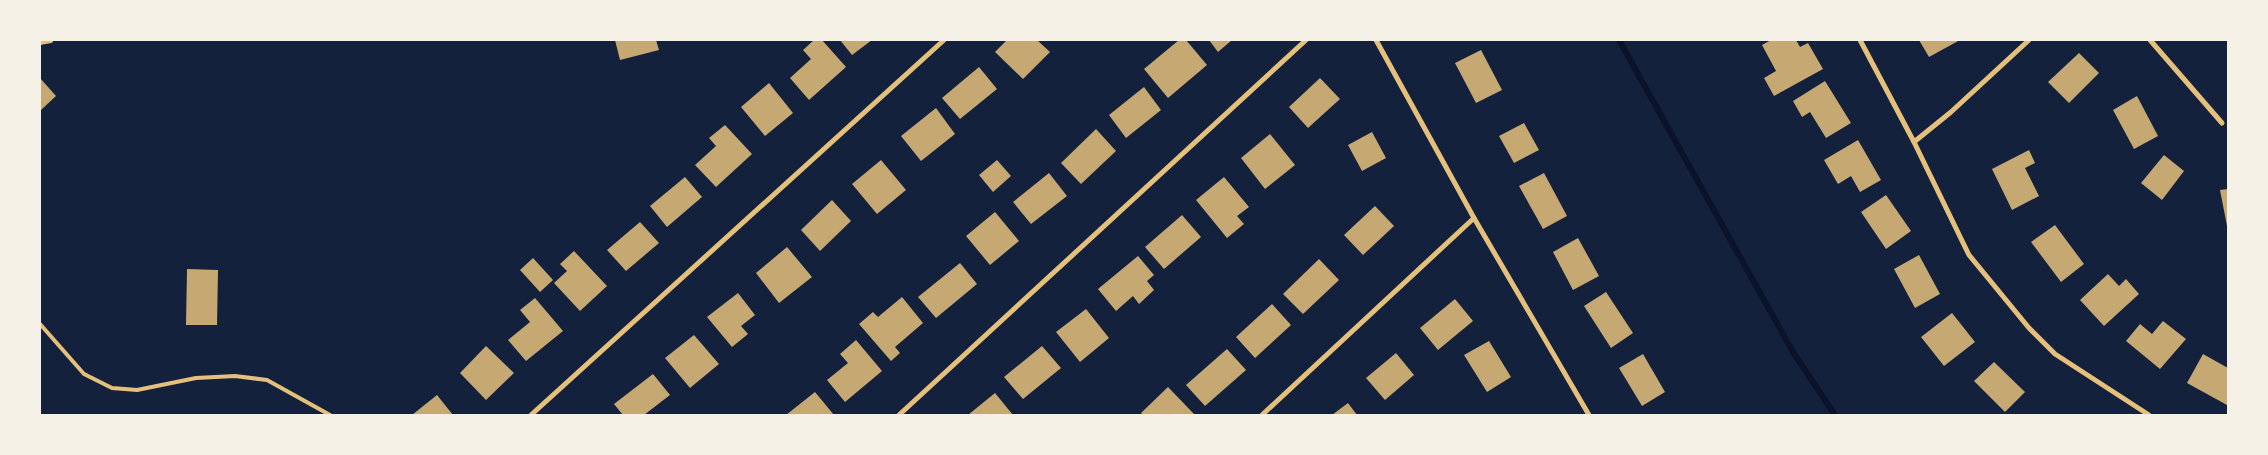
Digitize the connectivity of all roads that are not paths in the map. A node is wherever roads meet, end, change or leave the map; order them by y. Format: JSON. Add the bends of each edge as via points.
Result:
{"nodes":[{"id":1,"x":944,"y":40,"type":"edge"},
{"id":2,"x":1306,"y":40,"type":"edge"},
{"id":3,"x":1376,"y":40,"type":"edge"},
{"id":4,"x":1860,"y":40,"type":"edge"},
{"id":5,"x":2029,"y":40,"type":"edge"},
{"id":6,"x":2150,"y":40,"type":"edge"},
{"id":7,"x":51,"y":41,"type":"dead end"},
{"id":8,"x":40,"y":43,"type":"edge"},
{"id":9,"x":2222,"y":122,"type":"dead end"},
{"id":10,"x":1914,"y":142,"type":"junction"},
{"id":11,"x":1474,"y":218,"type":"junction"},
{"id":12,"x":40,"y":324,"type":"edge"},
{"id":13,"x":330,"y":415,"type":"edge"},
{"id":14,"x":531,"y":415,"type":"edge"},
{"id":15,"x":900,"y":415,"type":"edge"},
{"id":16,"x":1262,"y":415,"type":"edge"},
{"id":17,"x":1589,"y":415,"type":"edge"},
{"id":18,"x":2149,"y":415,"type":"edge"}],
"edges":[{"from":1,"to":14,"type":"street"},
{"from":2,"to":15,"type":"street"},
{"from":3,"to":11,"type":"street"},
{"from":4,"to":10,"type":"street"},
{"from":5,"to":10,"type":"street"},
{"from":6,"to":9,"type":"street"},
{"from":7,"to":8,"type":"lane"},
{"from":10,"to":18,"type":"street","via":[[1969,255],[2029,328],[2056,354]]},
{"from":11,"to":16,"type":"street"},
{"from":11,"to":17,"type":"street"},
{"from":12,"to":13,"type":"lane","via":[[84,374],[112,388],[137,390],[196,378],[235,376],[267,380]]}]}
